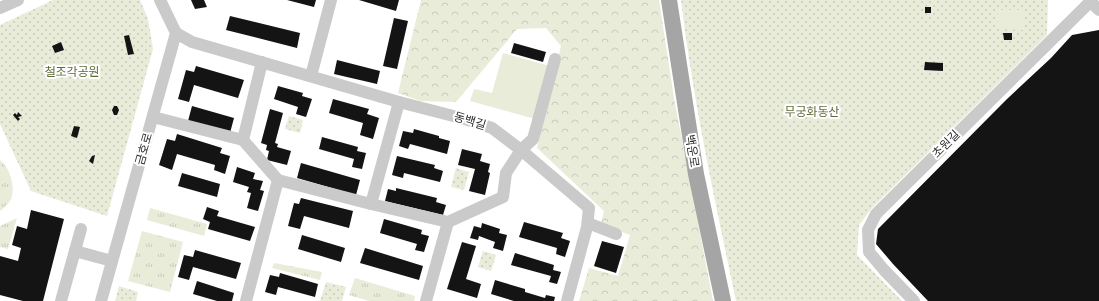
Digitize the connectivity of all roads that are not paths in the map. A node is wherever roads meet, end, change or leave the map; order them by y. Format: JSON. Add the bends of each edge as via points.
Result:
{"nodes":[{"id":1,"x":18,"y":0,"type":"edge"},
{"id":2,"x":160,"y":0,"type":"edge"},
{"id":3,"x":331,"y":0,"type":"edge"},
{"id":4,"x":669,"y":0,"type":"edge"},
{"id":5,"x":1093,"y":3,"type":"edge"},
{"id":6,"x":0,"y":8,"type":"edge"},
{"id":7,"x":176,"y":33,"type":"junction"},
{"id":8,"x":555,"y":59,"type":"dead end"},
{"id":9,"x":262,"y":62,"type":"junction"},
{"id":10,"x":311,"y":76,"type":"junction"},
{"id":11,"x":399,"y":102,"type":"junction"},
{"id":12,"x":153,"y":117,"type":"junction"},
{"id":13,"x":243,"y":140,"type":"junction"},
{"id":14,"x":521,"y":150,"type":"junction"},
{"id":15,"x":278,"y":180,"type":"junction"},
{"id":16,"x":371,"y":204,"type":"junction"},
{"id":17,"x":448,"y":222,"type":"junction"},
{"id":18,"x":588,"y":223,"type":"junction"},
{"id":19,"x":81,"y":229,"type":"dead end"},
{"id":20,"x":616,"y":234,"type":"dead end"},
{"id":21,"x":75,"y":251,"type":"junction"},
{"id":22,"x":112,"y":261,"type":"junction"},
{"id":23,"x":61,"y":301,"type":"edge"},
{"id":24,"x":101,"y":301,"type":"edge"},
{"id":25,"x":246,"y":301,"type":"edge"},
{"id":26,"x":426,"y":301,"type":"edge"},
{"id":27,"x":567,"y":301,"type":"edge"},
{"id":28,"x":723,"y":301,"type":"edge"},
{"id":29,"x":914,"y":301,"type":"edge"}],
"edges":[{"from":1,"to":6,"type":"street"},
{"from":2,"to":7,"type":"street"},
{"from":3,"to":10,"type":"street"},
{"from":4,"to":28,"type":"main road","name":"백운로","via":[[696,174]]},
{"from":5,"to":29,"type":"street","name":"초원길","via":[[876,214],[868,230],[869,252]]},
{"from":7,"to":9,"type":"street","name":"동백길","via":[[192,42]]},
{"from":7,"to":12,"type":"street","name":"금호로"},
{"from":8,"to":14,"type":"street","via":[[533,140]]},
{"from":9,"to":10,"type":"street","name":"동백길"},
{"from":9,"to":13,"type":"street"},
{"from":10,"to":11,"type":"street","name":"동백길"},
{"from":11,"to":14,"type":"street","name":"동백길","via":[[492,128]]},
{"from":11,"to":16,"type":"street"},
{"from":12,"to":13,"type":"street"},
{"from":12,"to":22,"type":"street","name":"금호로"},
{"from":13,"to":15,"type":"street"},
{"from":14,"to":17,"type":"street","via":[[506,172],[502,197]]},
{"from":14,"to":18,"type":"street","name":"동백길","via":[[589,208]]},
{"from":15,"to":16,"type":"street"},
{"from":15,"to":25,"type":"street"},
{"from":16,"to":17,"type":"street"},
{"from":17,"to":26,"type":"street"},
{"from":18,"to":20,"type":"street"},
{"from":18,"to":27,"type":"street","name":"동백길"},
{"from":19,"to":21,"type":"street"},
{"from":21,"to":22,"type":"street"},
{"from":21,"to":23,"type":"street"},
{"from":22,"to":24,"type":"street","name":"금호로"}]}
